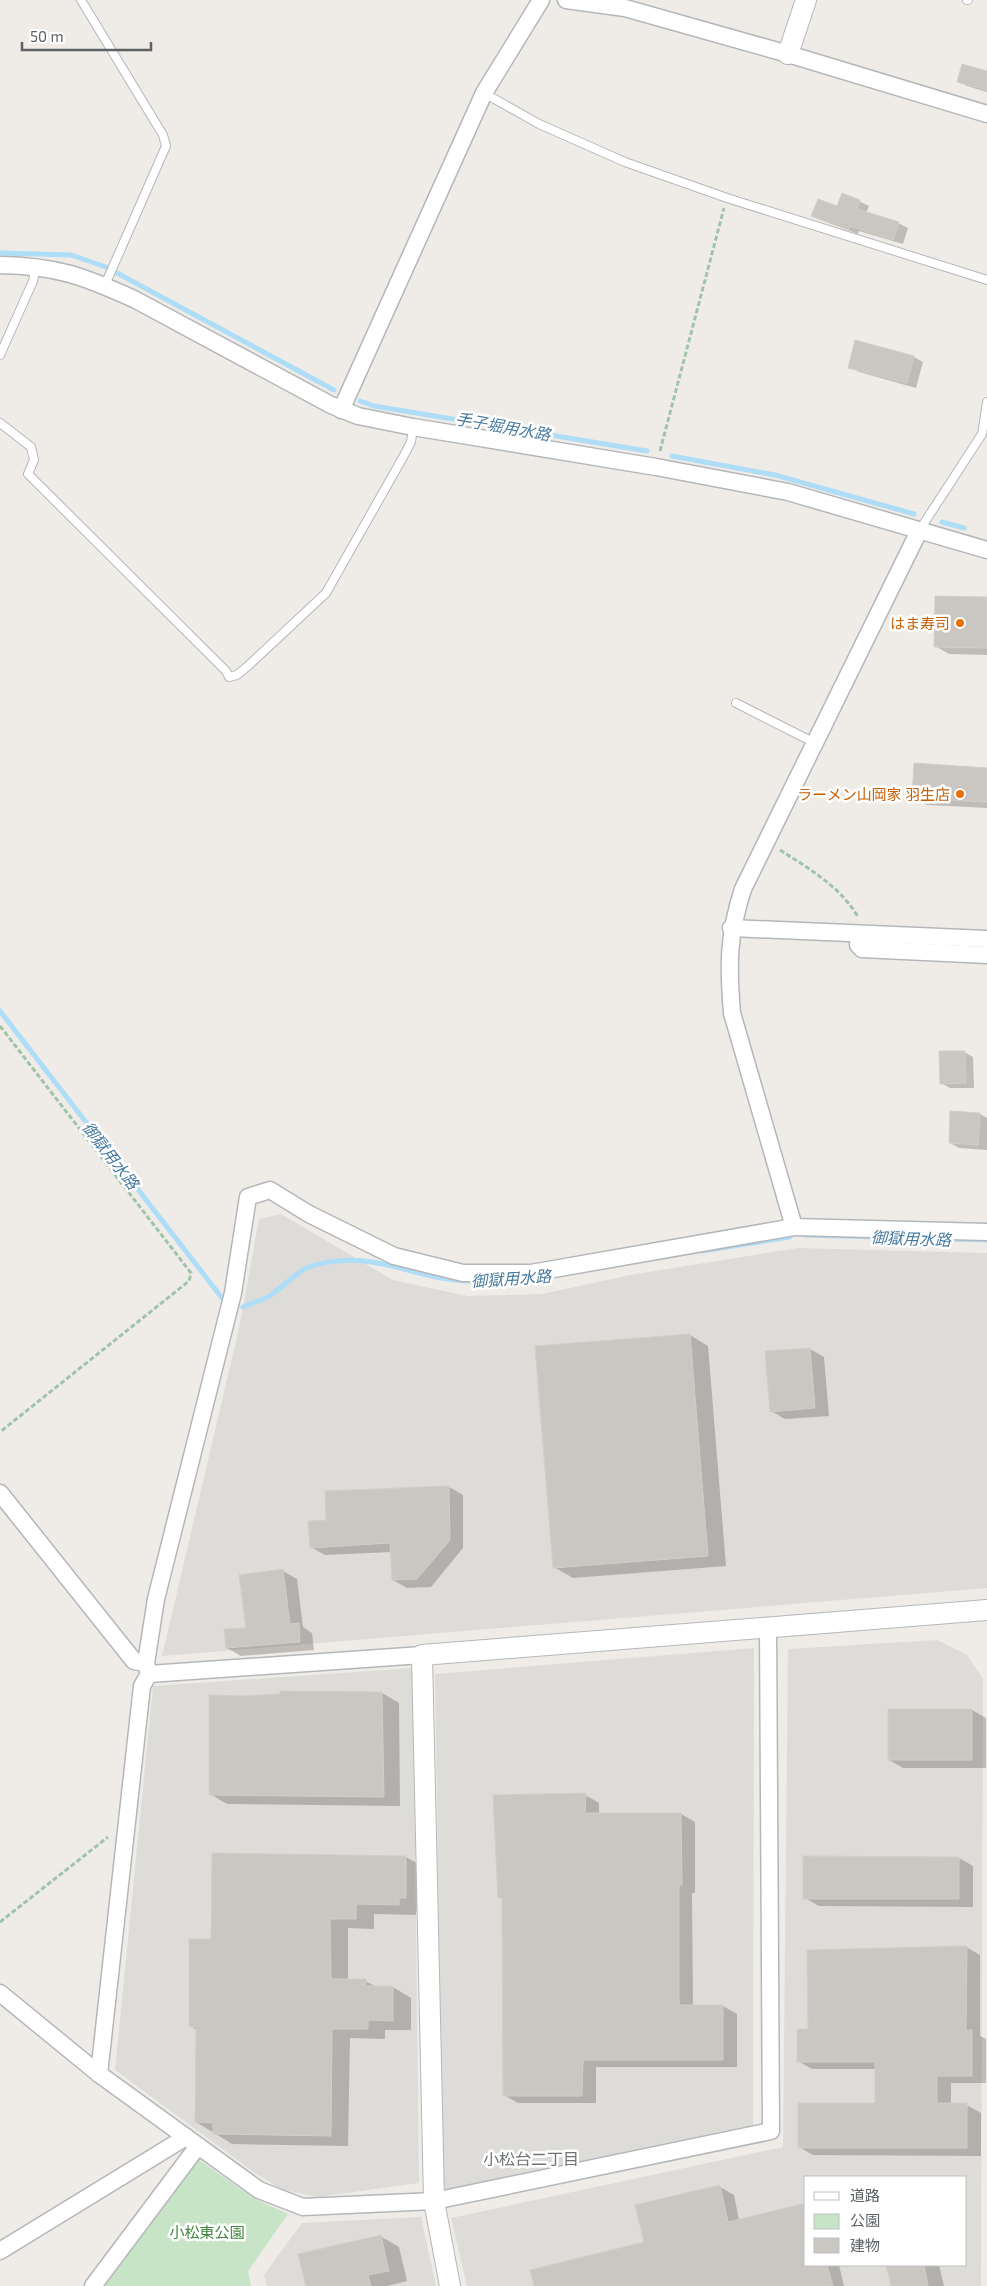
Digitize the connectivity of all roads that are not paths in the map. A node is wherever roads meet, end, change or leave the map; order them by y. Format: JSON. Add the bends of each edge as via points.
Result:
{"nodes":[{"id":1,"x":81,"y":0,"type":"edge"},
{"id":2,"x":541,"y":0,"type":"edge"},
{"id":3,"x":566,"y":0,"type":"edge"},
{"id":4,"x":806,"y":0,"type":"edge"},
{"id":5,"x":788,"y":54,"type":"junction"},
{"id":6,"x":484,"y":93,"type":"junction"},
{"id":7,"x":987,"y":114,"type":"edge"},
{"id":8,"x":0,"y":265,"type":"edge"},
{"id":9,"x":36,"y":267,"type":"junction"},
{"id":10,"x":987,"y":280,"type":"edge"},
{"id":11,"x":105,"y":286,"type":"junction"},
{"id":12,"x":0,"y":355,"type":"edge"},
{"id":13,"x":987,"y":402,"type":"edge"},
{"id":14,"x":341,"y":410,"type":"junction"},
{"id":15,"x":0,"y":423,"type":"edge"},
{"id":16,"x":413,"y":428,"type":"junction"},
{"id":17,"x":919,"y":531,"type":"junction"},
{"id":18,"x":987,"y":550,"type":"edge"},
{"id":19,"x":736,"y":703,"type":"dead end"},
{"id":20,"x":815,"y":743,"type":"junction"},
{"id":21,"x":859,"y":927,"type":"junction"},
{"id":22,"x":731,"y":928,"type":"junction"},
{"id":23,"x":987,"y":939,"type":"edge"},
{"id":24,"x":987,"y":954,"type":"edge"},
{"id":25,"x":794,"y":1227,"type":"junction"},
{"id":26,"x":987,"y":1232,"type":"edge"},
{"id":27,"x":0,"y":1493,"type":"edge"},
{"id":28,"x":987,"y":1610,"type":"edge"},
{"id":29,"x":768,"y":1626,"type":"junction"},
{"id":30,"x":422,"y":1656,"type":"junction"},
{"id":31,"x":147,"y":1669,"type":"junction"},
{"id":32,"x":0,"y":1993,"type":"edge"},
{"id":33,"x":99,"y":2074,"type":"junction"},
{"id":34,"x":192,"y":2141,"type":"junction"},
{"id":35,"x":434,"y":2201,"type":"junction"},
{"id":36,"x":0,"y":2251,"type":"edge"},
{"id":37,"x":93,"y":2286,"type":"edge"},
{"id":38,"x":450,"y":2286,"type":"edge"}],
"edges":[{"from":1,"to":11,"type":"lane","via":[[163,135],[166,146]]},
{"from":2,"to":6,"type":"street"},
{"from":3,"to":5,"type":"street","via":[[625,8]]},
{"from":4,"to":5,"type":"street"},
{"from":5,"to":7,"type":"street"},
{"from":6,"to":10,"type":"lane","via":[[539,124],[617,159],[727,198]]},
{"from":6,"to":14,"type":"street"},
{"from":8,"to":9,"type":"street"},
{"from":9,"to":11,"type":"street","via":[[80,275]]},
{"from":9,"to":12,"type":"lane","via":[[34,281]]},
{"from":11,"to":14,"type":"street"},
{"from":13,"to":17,"type":"lane","via":[[982,434]]},
{"from":14,"to":16,"type":"street"},
{"from":15,"to":16,"type":"lane","via":[[31,447],[34,460],[28,474],[229,677],[237,675],[326,593],[402,460],[411,442]]},
{"from":16,"to":17,"type":"street","via":[[788,492]]},
{"from":17,"to":18,"type":"street"},
{"from":17,"to":20,"type":"street"},
{"from":19,"to":20,"type":"lane"},
{"from":20,"to":22,"type":"street","via":[[743,889]]},
{"from":21,"to":22,"type":"street"},
{"from":21,"to":23,"type":"street"},
{"from":21,"to":24,"type":"street","via":[[858,945],[862,949]]},
{"from":22,"to":25,"type":"street","via":[[729,978],[732,1013]]},
{"from":25,"to":26,"type":"street"},
{"from":25,"to":31,"type":"street","via":[[531,1272],[463,1273],[394,1256],[309,1214],[270,1190],[248,1197],[233,1293],[156,1598]]},
{"from":27,"to":31,"type":"street","via":[[134,1660]]},
{"from":28,"to":29,"type":"street"},
{"from":29,"to":30,"type":"street"},
{"from":29,"to":35,"type":"street","via":[[771,2131]]},
{"from":30,"to":31,"type":"street"},
{"from":30,"to":35,"type":"street"},
{"from":31,"to":33,"type":"street","via":[[142,1686]]},
{"from":32,"to":33,"type":"street"},
{"from":33,"to":34,"type":"street"},
{"from":34,"to":35,"type":"street","via":[[259,2190],[303,2208]]},
{"from":34,"to":36,"type":"street"},
{"from":34,"to":37,"type":"street"},
{"from":35,"to":38,"type":"street"}]}
